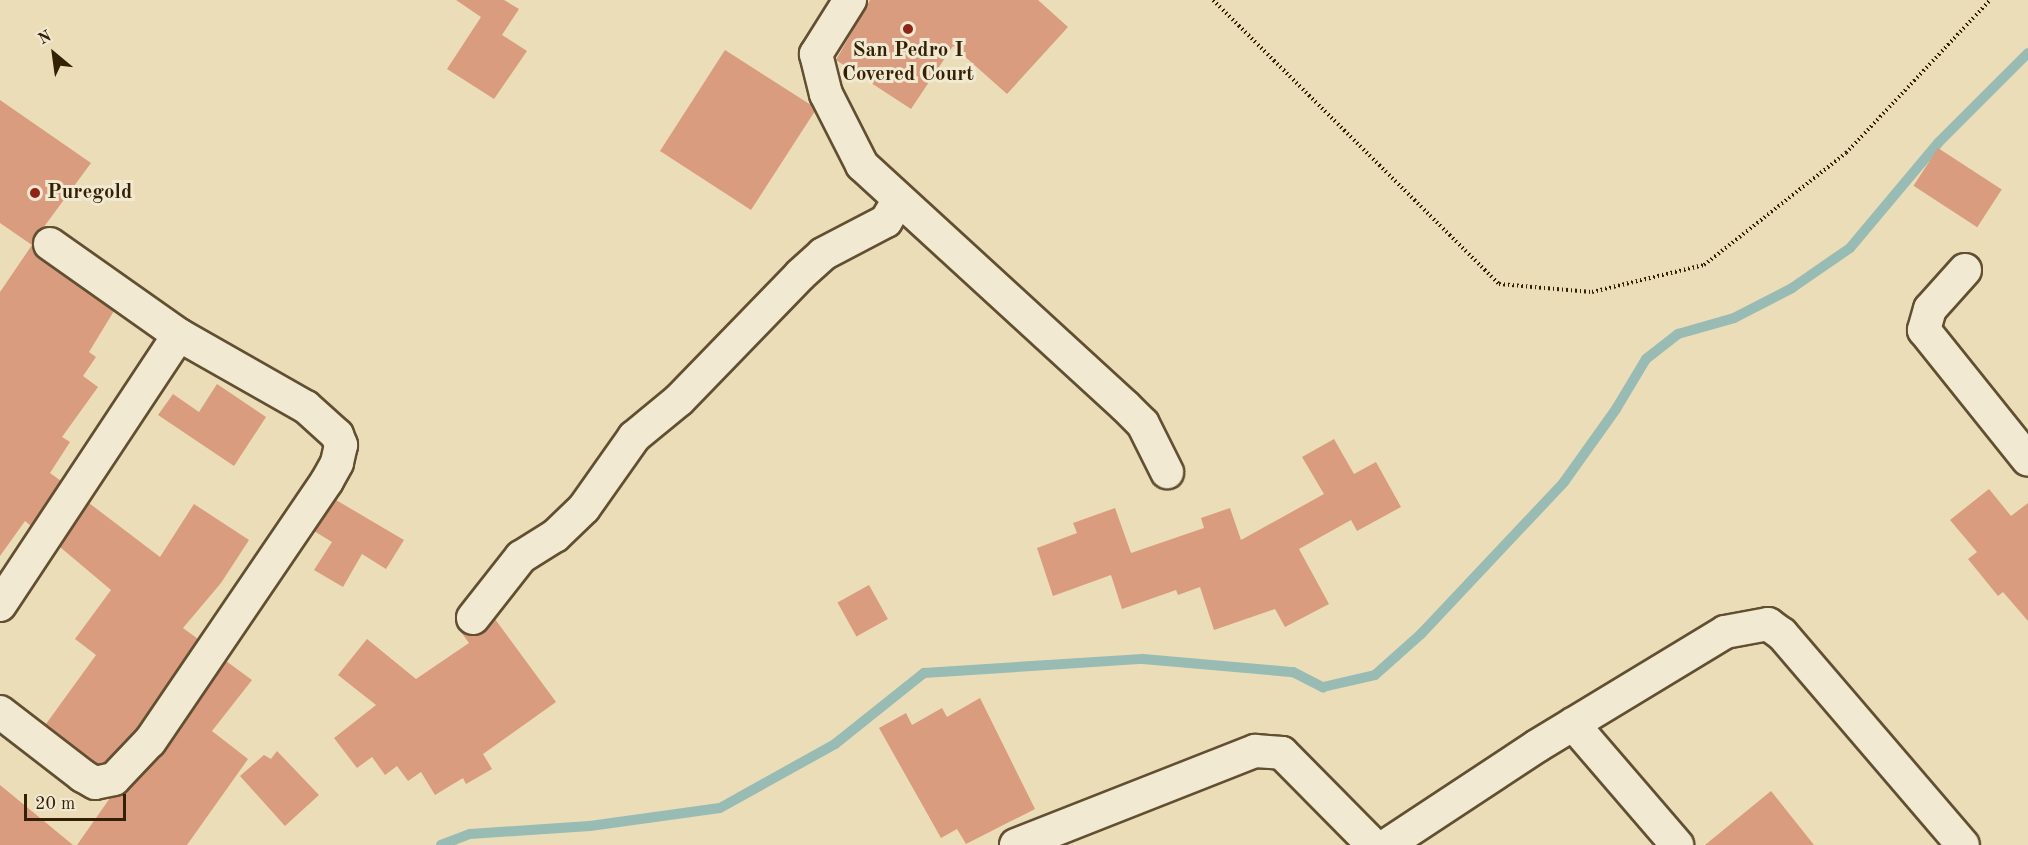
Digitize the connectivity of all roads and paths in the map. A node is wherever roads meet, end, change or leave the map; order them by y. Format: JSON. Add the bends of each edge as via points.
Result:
{"nodes":[{"id":1,"x":850,"y":0,"type":"edge"},
{"id":2,"x":1213,"y":0,"type":"edge"},
{"id":3,"x":1990,"y":0,"type":"edge"},
{"id":4,"x":898,"y":201,"type":"junction"},
{"id":5,"x":50,"y":244,"type":"dead end"},
{"id":6,"x":1965,"y":270,"type":"dead end"},
{"id":7,"x":179,"y":335,"type":"junction"},
{"id":8,"x":2028,"y":460,"type":"edge"},
{"id":9,"x":1167,"y":472,"type":"dead end"},
{"id":10,"x":0,"y":605,"type":"edge"},
{"id":11,"x":473,"y":618,"type":"dead end"},
{"id":12,"x":0,"y":712,"type":"edge"},
{"id":13,"x":1573,"y":724,"type":"junction"},
{"id":14,"x":1016,"y":845,"type":"edge"},
{"id":15,"x":1373,"y":845,"type":"edge"},
{"id":16,"x":1387,"y":845,"type":"edge"},
{"id":17,"x":1677,"y":845,"type":"edge"},
{"id":18,"x":1962,"y":845,"type":"edge"}],
"edges":[{"from":1,"to":4,"type":"street","via":[[816,54],[826,94],[843,134],[862,165]]},
{"from":2,"to":3,"type":"path","via":[[1499,284],[1592,292],[1704,265],[1846,153]]},
{"from":4,"to":9,"type":"street","via":[[1143,424]]},
{"from":4,"to":11,"type":"street","via":[[886,221],[823,254],[679,400],[634,437],[584,508],[555,536],[520,556]]},
{"from":5,"to":7,"type":"street"},
{"from":6,"to":8,"type":"street","via":[[1930,309],[1924,330]]},
{"from":7,"to":10,"type":"street"},
{"from":7,"to":12,"type":"street","via":[[323,419],[341,445],[337,463],[150,741],[114,779],[95,783],[83,776]]},
{"from":13,"to":16,"type":"street"},
{"from":13,"to":17,"type":"street"},
{"from":13,"to":18,"type":"street","via":[[1725,632],[1768,624],[1782,634]]},
{"from":14,"to":15,"type":"street","via":[[1255,751],[1282,753]]}]}
